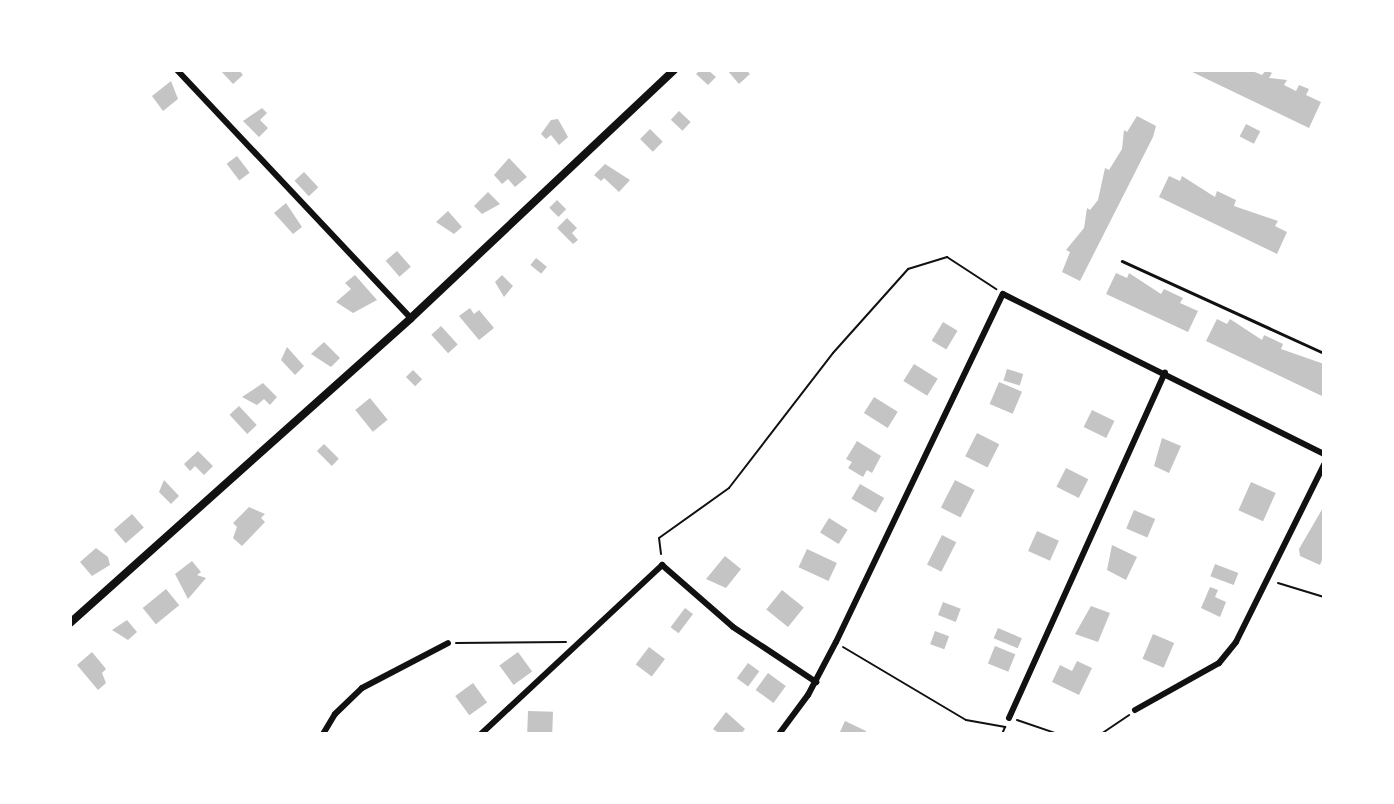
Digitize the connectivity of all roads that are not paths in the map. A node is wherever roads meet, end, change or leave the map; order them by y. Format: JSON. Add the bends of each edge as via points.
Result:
{"nodes":[{"id":1,"x":177,"y":70,"type":"edge"},
{"id":2,"x":674,"y":70,"type":"edge"},
{"id":3,"x":1122,"y":261,"type":"dead end"},
{"id":4,"x":411,"y":318,"type":"junction"},
{"id":5,"x":1324,"y":353,"type":"edge"},
{"id":6,"x":1165,"y":373,"type":"junction"},
{"id":7,"x":1324,"y":454,"type":"edge"},
{"id":8,"x":1324,"y":465,"type":"edge"},
{"id":9,"x":71,"y":621,"type":"edge"},
{"id":10,"x":448,"y":643,"type":"road end"},
{"id":11,"x":816,"y":682,"type":"junction"},
{"id":12,"x":1135,"y":710,"type":"road end"},
{"id":13,"x":1009,"y":718,"type":"road end"},
{"id":14,"x":323,"y":734,"type":"edge"},
{"id":15,"x":481,"y":734,"type":"edge"},
{"id":16,"x":779,"y":734,"type":"edge"}],
"edges":[{"from":1,"to":4,"type":"street"},
{"from":2,"to":4,"type":"street"},
{"from":3,"to":5,"type":"lane"},
{"from":4,"to":9,"type":"street"},
{"from":6,"to":7,"type":"street"},
{"from":6,"to":11,"type":"street","via":[[1003,293]]},
{"from":6,"to":13,"type":"street"},
{"from":8,"to":12,"type":"street","via":[[1269,580],[1219,663]]},
{"from":10,"to":14,"type":"street","via":[[362,688],[335,714]]},
{"from":11,"to":15,"type":"street","via":[[733,627],[662,565]]},
{"from":11,"to":16,"type":"street"}]}
